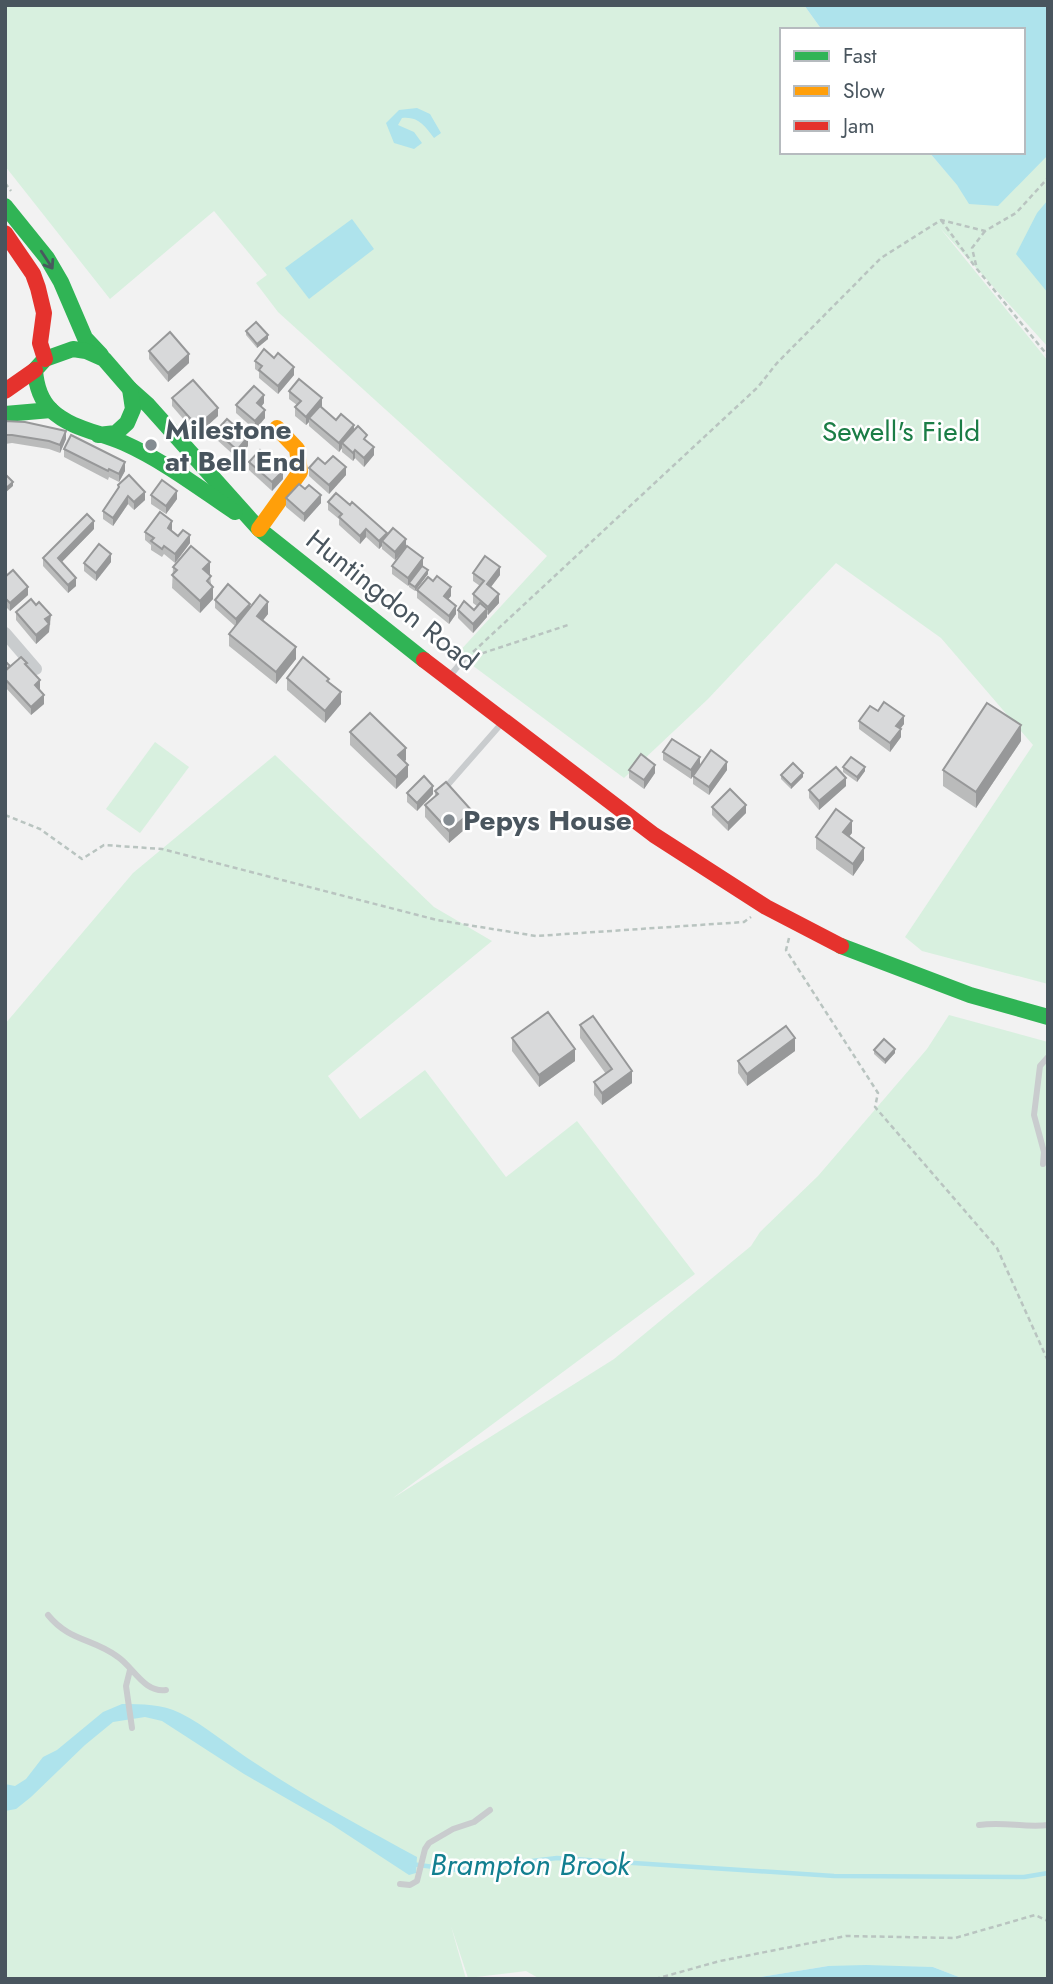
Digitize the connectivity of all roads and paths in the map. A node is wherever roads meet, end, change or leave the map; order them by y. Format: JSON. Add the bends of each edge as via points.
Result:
{"nodes":[{"id":1,"x":1048,"y":178,"type":"edge"},
{"id":2,"x":5,"y":183,"type":"edge"},
{"id":3,"x":9,"y":200,"type":"edge"},
{"id":4,"x":941,"y":220,"type":"junction"},
{"id":5,"x":985,"y":231,"type":"junction"},
{"id":6,"x":5,"y":233,"type":"edge"},
{"id":7,"x":977,"y":269,"type":"junction"},
{"id":8,"x":1048,"y":356,"type":"edge"},
{"id":9,"x":104,"y":359,"type":"junction"},
{"id":10,"x":40,"y":365,"type":"junction"},
{"id":11,"x":131,"y":389,"type":"junction"},
{"id":12,"x":5,"y":391,"type":"edge"},
{"id":13,"x":51,"y":410,"type":"junction"},
{"id":14,"x":5,"y":414,"type":"edge"},
{"id":15,"x":277,"y":428,"type":"dead end"},
{"id":16,"x":98,"y":435,"type":"junction"},
{"id":17,"x":256,"y":526,"type":"junction"},
{"id":18,"x":568,"y":625,"type":"dead end"},
{"id":19,"x":5,"y":633,"type":"edge"},
{"id":20,"x":468,"y":658,"type":"junction"},
{"id":21,"x":36,"y":669,"type":"dead end"},
{"id":22,"x":447,"y":678,"type":"junction"},
{"id":23,"x":501,"y":719,"type":"junction"},
{"id":24,"x":442,"y":790,"type":"edge"},
{"id":25,"x":5,"y":815,"type":"edge"},
{"id":26,"x":765,"y":907,"type":"junction"},
{"id":27,"x":789,"y":938,"type":"dead end"},
{"id":28,"x":1048,"y":1017,"type":"edge"},
{"id":29,"x":1048,"y":1057,"type":"edge"},
{"id":30,"x":1043,"y":1164,"type":"dead end"},
{"id":31,"x":1048,"y":1361,"type":"edge"},
{"id":32,"x":48,"y":1615,"type":"dead end"},
{"id":33,"x":130,"y":1670,"type":"junction"},
{"id":34,"x":166,"y":1689,"type":"dead end"},
{"id":35,"x":132,"y":1728,"type":"dead end"},
{"id":36,"x":490,"y":1810,"type":"dead end"},
{"id":37,"x":979,"y":1825,"type":"dead end"},
{"id":38,"x":1048,"y":1825,"type":"edge"},
{"id":39,"x":400,"y":1884,"type":"dead end"},
{"id":40,"x":1048,"y":1921,"type":"edge"},
{"id":41,"x":655,"y":1979,"type":"edge"}],
"edges":[{"from":1,"to":5,"type":"path","via":[[1016,213]]},
{"from":2,"to":3,"type":"path"},
{"from":3,"to":9,"type":"main road","one_way":true,"via":[[61,282],[85,338]]},
{"from":4,"to":5,"type":"path"},
{"from":4,"to":7,"type":"path"},
{"from":4,"to":20,"type":"path","via":[[881,258],[758,387]]},
{"from":5,"to":7,"type":"path","via":[[972,248]]},
{"from":6,"to":10,"type":"main road","via":[[38,288],[44,313]]},
{"from":7,"to":8,"type":"path"},
{"from":9,"to":10,"type":"main road","via":[[73,349]]},
{"from":9,"to":11,"type":"main road"},
{"from":10,"to":12,"type":"main road"},
{"from":10,"to":13,"type":"main road","via":[[37,385]]},
{"from":11,"to":16,"type":"main road","via":[[133,409],[127,423],[116,433]]},
{"from":11,"to":17,"type":"main road"},
{"from":13,"to":14,"type":"main road"},
{"from":13,"to":16,"type":"main road"},
{"from":15,"to":17,"type":"main road","via":[[297,449],[300,472]]},
{"from":16,"to":17,"type":"main road","via":[[150,457]]},
{"from":17,"to":22,"type":"main road","name":"Huntingdon Road"},
{"from":18,"to":20,"type":"path"},
{"from":19,"to":21,"type":"street"},
{"from":20,"to":22,"type":"lane"},
{"from":22,"to":23,"type":"main road","name":"Huntingdon Road"},
{"from":23,"to":24,"type":"lane"},
{"from":23,"to":26,"type":"main road","name":"Huntingdon Road","via":[[654,835]]},
{"from":25,"to":26,"type":"path","via":[[40,830],[82,859],[104,845],[162,849],[437,920],[536,936],[744,922]]},
{"from":26,"to":28,"type":"main road","name":"Huntingdon Road","via":[[894,968]]},
{"from":27,"to":31,"type":"path","via":[[786,950],[878,1093],[875,1107],[997,1248]]},
{"from":29,"to":30,"type":"lane","via":[[1040,1066],[1034,1115]]},
{"from":32,"to":33,"type":"lane","via":[[69,1634],[101,1645],[122,1659]]},
{"from":33,"to":34,"type":"lane","via":[[150,1686]]},
{"from":33,"to":35,"type":"lane","via":[[126,1686]]},
{"from":36,"to":39,"type":"lane","via":[[434,1839],[425,1849],[417,1881]]},
{"from":37,"to":38,"type":"lane"},
{"from":40,"to":41,"type":"path","via":[[1035,1915],[955,1938],[846,1936]]}]}
